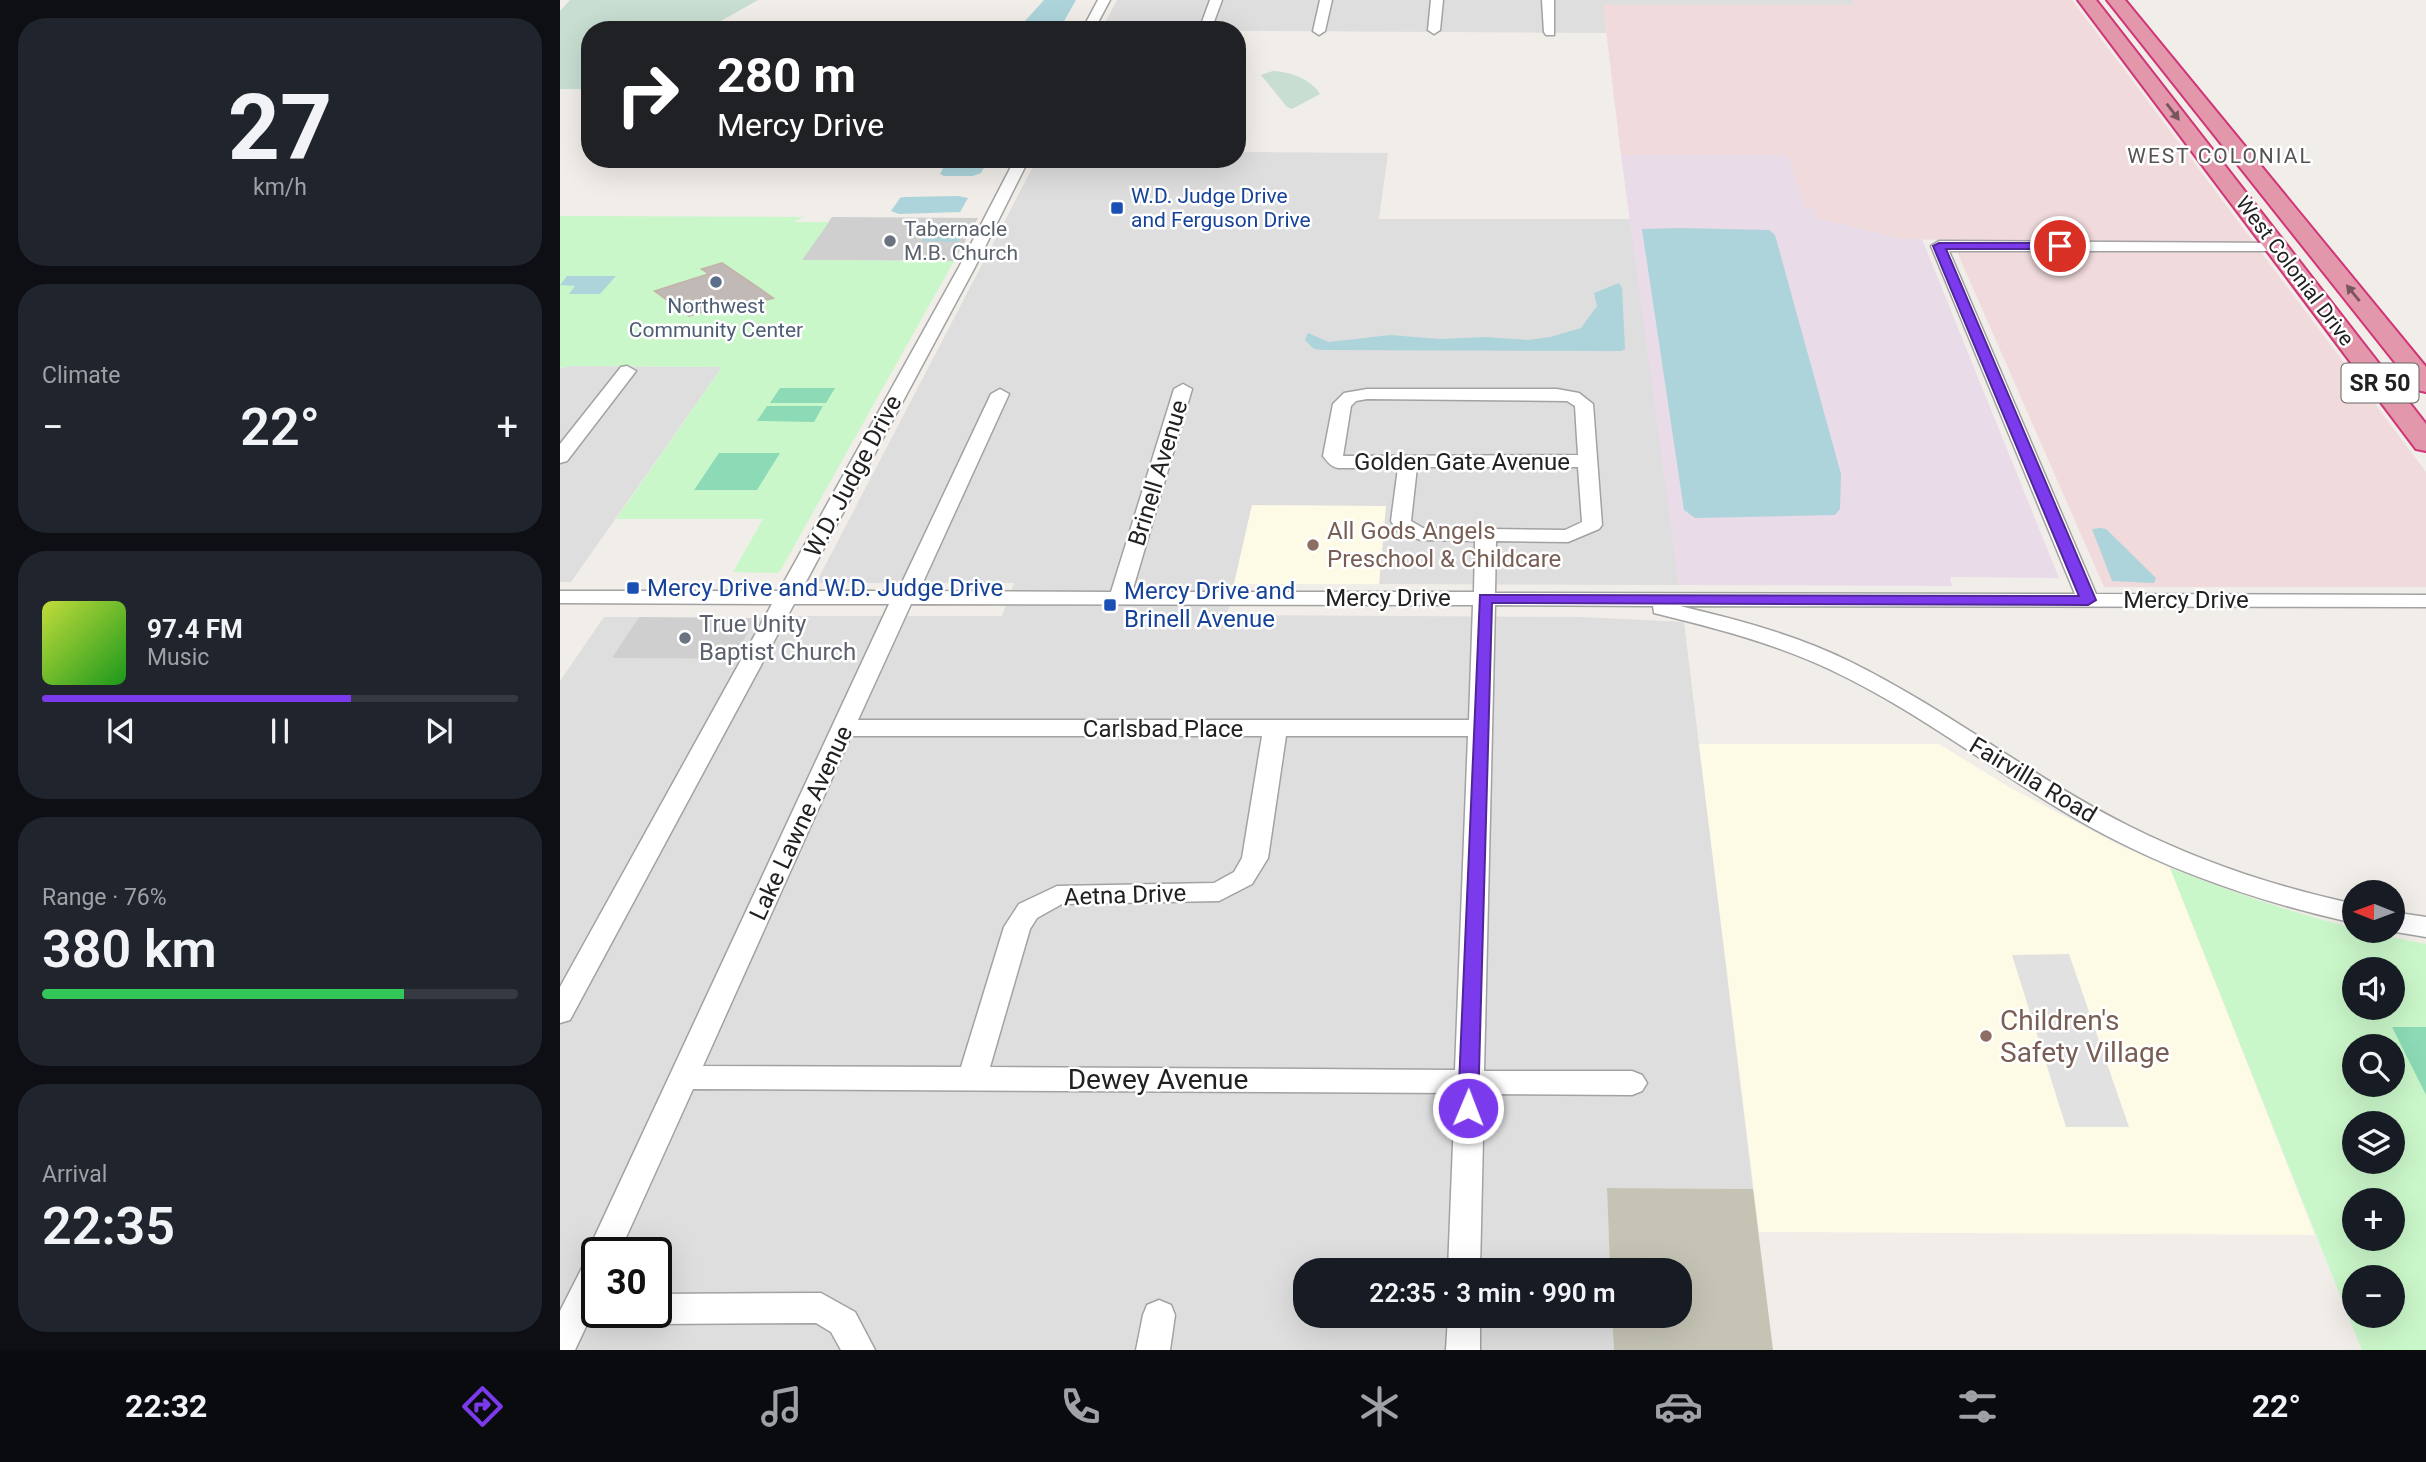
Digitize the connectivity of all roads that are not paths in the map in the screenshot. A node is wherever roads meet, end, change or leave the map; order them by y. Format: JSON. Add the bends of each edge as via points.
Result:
{"nodes":[{"id":1,"x":1104,"y":0,"type":"edge"},
{"id":2,"x":1216,"y":0,"type":"edge"},
{"id":3,"x":1326,"y":0,"type":"edge"},
{"id":4,"x":1437,"y":0,"type":"edge"},
{"id":5,"x":1548,"y":0,"type":"edge"},
{"id":6,"x":2087,"y":0,"type":"edge"},
{"id":7,"x":2100,"y":0,"type":"edge"},
{"id":8,"x":2116,"y":0,"type":"edge"},
{"id":9,"x":1093,"y":21,"type":"edge"},
{"id":10,"x":1208,"y":21,"type":"edge"},
{"id":11,"x":1434,"y":30,"type":"dead end"},
{"id":12,"x":2140,"y":30,"type":"junction"},
{"id":13,"x":1319,"y":31,"type":"dead end"},
{"id":14,"x":1550,"y":32,"type":"dead end"},
{"id":15,"x":2120,"y":44,"type":"junction"},
{"id":16,"x":2180,"y":79,"type":"junction"},
{"id":17,"x":2192,"y":137,"type":"junction"},
{"id":18,"x":1016,"y":168,"type":"edge"},
{"id":19,"x":2263,"y":182,"type":"junction"},
{"id":20,"x":2281,"y":253,"type":"junction"},
{"id":21,"x":2377,"y":323,"type":"junction"},
{"id":22,"x":627,"y":370,"type":"dead end"},
{"id":23,"x":2426,"y":384,"type":"edge"},
{"id":24,"x":1183,"y":389,"type":"dead end"},
{"id":25,"x":1000,"y":394,"type":"dead end"},
{"id":26,"x":2426,"y":443,"type":"edge"},
{"id":27,"x":560,"y":457,"type":"edge"},
{"id":28,"x":1408,"y":461,"type":"junction"},
{"id":29,"x":1587,"y":461,"type":"junction"},
{"id":30,"x":1486,"y":534,"type":"junction"},
{"id":31,"x":560,"y":597,"type":"edge"},
{"id":32,"x":1120,"y":597,"type":"junction"},
{"id":33,"x":787,"y":598,"type":"junction"},
{"id":34,"x":1485,"y":598,"type":"junction"},
{"id":35,"x":904,"y":599,"type":"junction"},
{"id":36,"x":1622,"y":599,"type":"junction"},
{"id":37,"x":1712,"y":599,"type":"junction"},
{"id":38,"x":2088,"y":600,"type":"junction"},
{"id":39,"x":2426,"y":601,"type":"edge"},
{"id":40,"x":1724,"y":622,"type":"junction"},
{"id":41,"x":844,"y":728,"type":"junction"},
{"id":42,"x":1482,"y":728,"type":"junction"},
{"id":43,"x":1275,"y":730,"type":"junction"},
{"id":44,"x":2342,"y":911,"type":"edge"},
{"id":45,"x":2405,"y":924,"type":"edge"},
{"id":46,"x":2426,"y":928,"type":"edge"},
{"id":47,"x":560,"y":1012,"type":"edge"},
{"id":48,"x":684,"y":1077,"type":"junction"},
{"id":49,"x":973,"y":1077,"type":"junction"},
{"id":50,"x":1469,"y":1081,"type":"junction"},
{"id":51,"x":1632,"y":1083,"type":"dead end"},
{"id":52,"x":610,"y":1237,"type":"edge"},
{"id":53,"x":1465,"y":1258,"type":"edge"},
{"id":54,"x":672,"y":1309,"type":"edge"},
{"id":55,"x":1159,"y":1315,"type":"dead end"},
{"id":56,"x":581,"y":1317,"type":"edge"},
{"id":57,"x":1464,"y":1328,"type":"edge"},
{"id":58,"x":560,"y":1347,"type":"edge"},
{"id":59,"x":858,"y":1350,"type":"edge"},
{"id":60,"x":1153,"y":1350,"type":"edge"},
{"id":61,"x":1463,"y":1350,"type":"edge"}],
"edges":[{"from":1,"to":9,"type":"street"},
{"from":2,"to":10,"type":"street"},
{"from":3,"to":13,"type":"street"},
{"from":4,"to":11,"type":"street"},
{"from":5,"to":14,"type":"street"},
{"from":6,"to":15,"type":"highway","name":"West Colonial Drive","number":"SR 50"},
{"from":7,"to":12,"type":"highway","via":[[2110,4],[2127,26]]},
{"from":8,"to":12,"type":"highway","name":"West Colonial Drive","number":"SR 50"},
{"from":12,"to":16,"type":"highway","name":"West Colonial Drive","number":"SR 50"},
{"from":15,"to":16,"type":"highway","via":[[2130,48],[2155,76]]},
{"from":15,"to":17,"type":"highway","name":"West Colonial Drive","number":"SR 50","one_way":true},
{"from":16,"to":19,"type":"highway","name":"West Colonial Drive","number":"SR 50"},
{"from":17,"to":19,"type":"highway","via":[[2216,141],[2248,179]]},
{"from":17,"to":20,"type":"highway","name":"West Colonial Drive","number":"SR 50"},
{"from":18,"to":33,"type":"street","name":"W.D. Judge Drive"},
{"from":21,"to":19,"type":"highway","name":"West Colonial Drive","number":"SR 50","one_way":true},
{"from":20,"to":21,"type":"highway","via":[[2302,268],[2345,317]]},
{"from":20,"to":26,"type":"highway","name":"West Colonial Drive","number":"SR 50"},
{"from":20,"to":38,"type":"street","via":[[1939,246]]},
{"from":21,"to":23,"type":"highway","name":"West Colonial Drive","number":"SR 50"},
{"from":22,"to":27,"type":"street"},
{"from":24,"to":32,"type":"street","name":"Brinell Avenue"},
{"from":25,"to":35,"type":"street","name":"Lake Lawne Avenue"},
{"from":28,"to":29,"type":"street","name":"Golden Gate Avenue"},
{"from":28,"to":29,"type":"street","name":"Golden Gate Avenue","via":[[1338,462],[1333,456],[1342,404],[1350,397],[1367,394],[1573,397],[1584,404]]},
{"from":28,"to":30,"type":"street","via":[[1401,521],[1406,529],[1421,534]]},
{"from":29,"to":30,"type":"street","via":[[1592,526],[1568,536]]},
{"from":30,"to":34,"type":"street"},
{"from":31,"to":33,"type":"street","name":"Mercy Drive"},
{"from":32,"to":34,"type":"street","name":"Mercy Drive"},
{"from":32,"to":35,"type":"street","name":"Mercy Drive"},
{"from":33,"to":35,"type":"street","name":"Mercy Drive"},
{"from":33,"to":47,"type":"street","name":"W.D. Judge Drive"},
{"from":34,"to":36,"type":"street","name":"Mercy Drive"},
{"from":34,"to":42,"type":"street"},
{"from":35,"to":41,"type":"street","name":"Lake Lawne Avenue"},
{"from":36,"to":37,"type":"street","name":"Mercy Drive"},
{"from":36,"to":40,"type":"street","name":"Fairvilla Road"},
{"from":37,"to":38,"type":"street","name":"Mercy Drive"},
{"from":37,"to":40,"type":"street","via":[[1717,617]]},
{"from":38,"to":39,"type":"street","name":"Mercy Drive"},
{"from":40,"to":44,"type":"street","name":"Fairvilla Road","via":[[1805,649],[1886,692],[2088,815],[2158,849],[2199,868]]},
{"from":41,"to":43,"type":"street","name":"Carlsbad Place"},
{"from":41,"to":48,"type":"street","name":"Lake Lawne Avenue"},
{"from":42,"to":43,"type":"street","name":"Carlsbad Place"},
{"from":42,"to":50,"type":"street"},
{"from":43,"to":49,"type":"street","name":"Aetna Drive","via":[[1255,858],[1243,878],[1219,892],[1065,894],[1028,911],[1017,926]]},
{"from":45,"to":46,"type":"street"},
{"from":48,"to":49,"type":"street","name":"Dewey Avenue"},
{"from":48,"to":52,"type":"street","name":"Lake Lawne Avenue"},
{"from":49,"to":50,"type":"street","name":"Dewey Avenue"},
{"from":50,"to":51,"type":"street","name":"Dewey Avenue"},
{"from":50,"to":53,"type":"street"},
{"from":54,"to":59,"type":"street","via":[[821,1308],[844,1322]]},
{"from":55,"to":60,"type":"street"},
{"from":56,"to":58,"type":"street"},
{"from":57,"to":61,"type":"street"}]}
